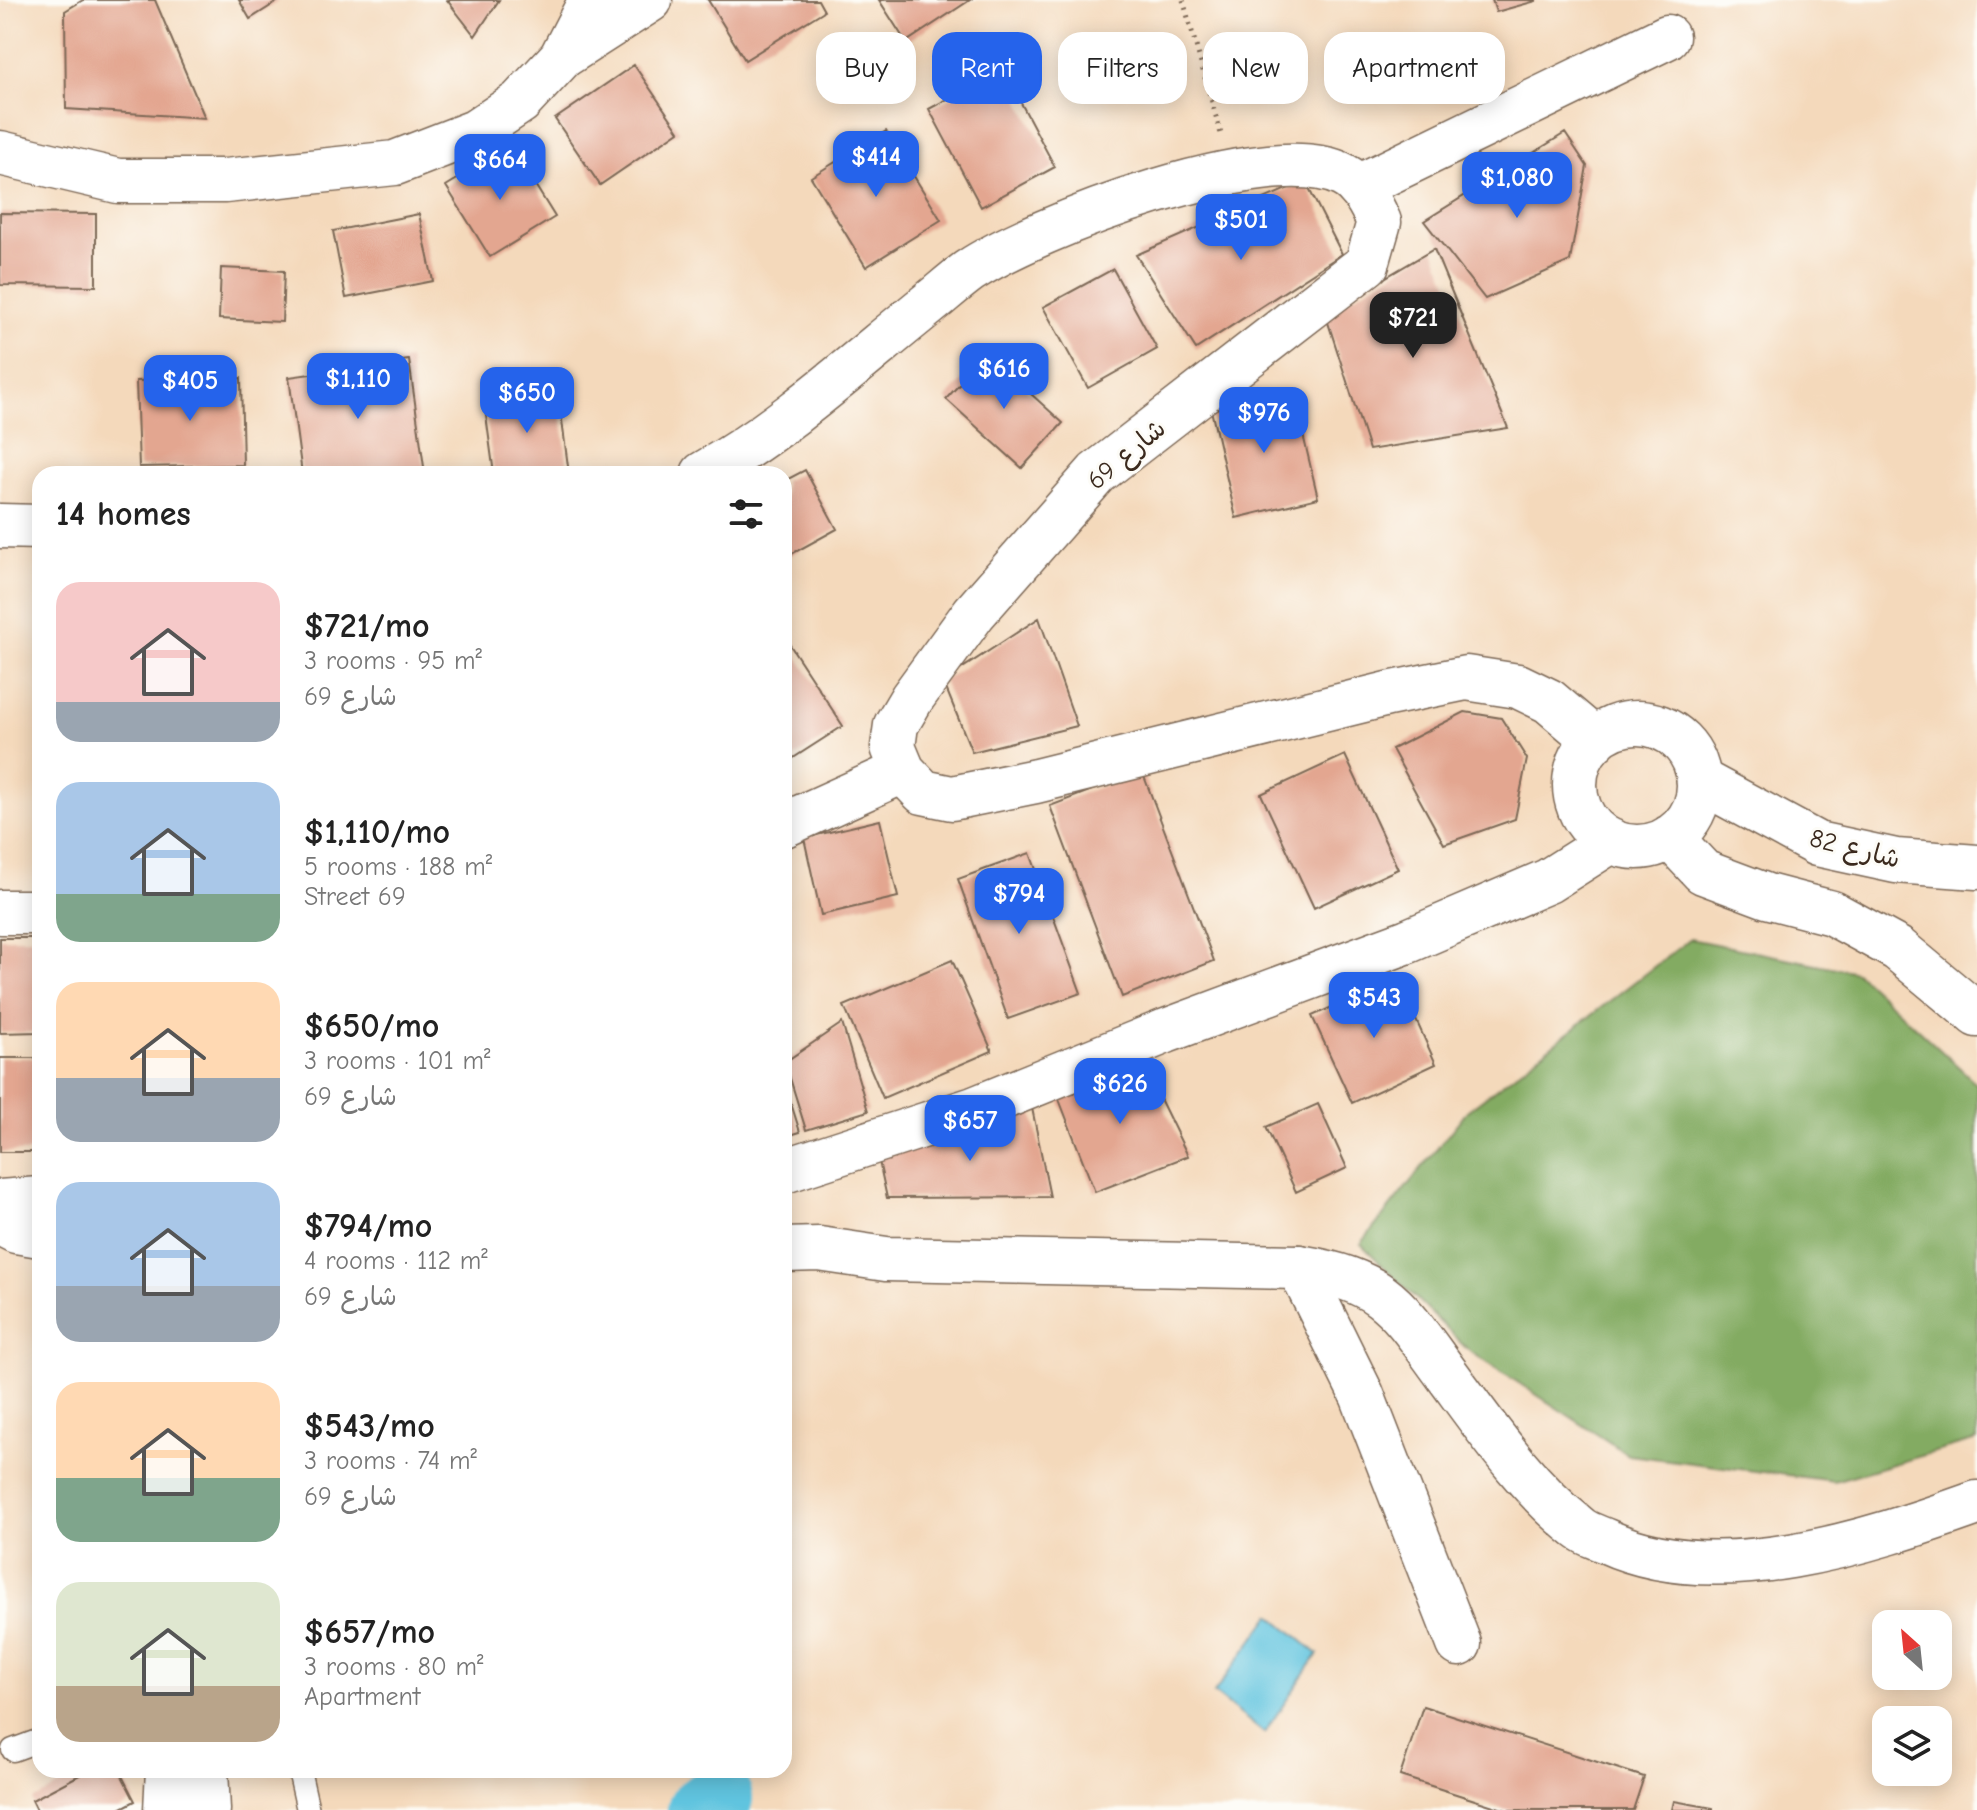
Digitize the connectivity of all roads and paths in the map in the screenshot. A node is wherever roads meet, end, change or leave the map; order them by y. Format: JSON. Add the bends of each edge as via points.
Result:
{"nodes":[{"id":1,"x":591,"y":0,"type":"edge"},
{"id":2,"x":650,"y":0,"type":"edge"},
{"id":3,"x":1183,"y":0,"type":"edge"},
{"id":4,"x":1667,"y":37,"type":"dead end"},
{"id":5,"x":561,"y":58,"type":"junction"},
{"id":6,"x":0,"y":153,"type":"edge"},
{"id":7,"x":1232,"y":171,"type":"junction"},
{"id":8,"x":1358,"y":187,"type":"junction"},
{"id":9,"x":715,"y":466,"type":"edge"},
{"id":10,"x":0,"y":526,"type":"edge"},
{"id":11,"x":32,"y":527,"type":"edge"},
{"id":12,"x":1595,"y":740,"type":"junction"},
{"id":13,"x":903,"y":771,"type":"junction"},
{"id":14,"x":1699,"y":780,"type":"junction"},
{"id":15,"x":792,"y":821,"type":"edge"},
{"id":16,"x":1670,"y":837,"type":"junction"},
{"id":17,"x":1611,"y":841,"type":"junction"},
{"id":18,"x":1977,"y":867,"type":"edge"},
{"id":19,"x":0,"y":912,"type":"edge"},
{"id":20,"x":32,"y":912,"type":"edge"},
{"id":21,"x":1977,"y":1015,"type":"edge"},
{"id":22,"x":792,"y":1168,"type":"edge"},
{"id":23,"x":32,"y":1200,"type":"edge"},
{"id":24,"x":0,"y":1202,"type":"edge"},
{"id":25,"x":0,"y":1223,"type":"edge"},
{"id":26,"x":32,"y":1234,"type":"edge"},
{"id":27,"x":792,"y":1250,"type":"edge"},
{"id":28,"x":886,"y":1259,"type":"junction"},
{"id":29,"x":1299,"y":1267,"type":"junction"},
{"id":30,"x":792,"y":1279,"type":"edge"},
{"id":31,"x":1977,"y":1503,"type":"edge"},
{"id":32,"x":1459,"y":1644,"type":"dead end"},
{"id":33,"x":32,"y":1743,"type":"edge"},
{"id":34,"x":13,"y":1750,"type":"dead end"},
{"id":35,"x":168,"y":1778,"type":"edge"},
{"id":36,"x":206,"y":1778,"type":"edge"},
{"id":37,"x":301,"y":1778,"type":"edge"},
{"id":38,"x":166,"y":1810,"type":"edge"},
{"id":39,"x":208,"y":1810,"type":"edge"},
{"id":40,"x":308,"y":1810,"type":"edge"}],
"edges":[{"from":1,"to":5,"type":"street"},
{"from":2,"to":5,"type":"street"},
{"from":3,"to":7,"type":"path"},
{"from":4,"to":8,"type":"street"},
{"from":5,"to":6,"type":"street","via":[[520,102],[475,132],[395,163],[225,181],[118,181]]},
{"from":7,"to":8,"type":"street","via":[[1317,168],[1343,175]]},
{"from":7,"to":9,"type":"street","via":[[1162,190],[1011,245],[966,273],[765,434]]},
{"from":8,"to":13,"type":"street","name":"شارع 69","via":[[1379,222],[1367,264],[1097,473],[974,613],[912,698],[896,725],[893,747]]},
{"from":10,"to":11,"type":"street"},
{"from":12,"to":13,"type":"street","via":[[1549,701],[1518,686],[1466,678],[952,798],[923,792]]},
{"from":12,"to":14,"type":"street","via":[[1620,726],[1650,724],[1684,744]]},
{"from":12,"to":17,"type":"street","via":[[1577,769],[1578,803],[1585,819]]},
{"from":13,"to":15,"type":"street"},
{"from":14,"to":16,"type":"street","via":[[1697,802],[1687,822]]},
{"from":14,"to":18,"type":"street","name":"شارع 82","via":[[1817,844],[1896,861]]},
{"from":16,"to":17,"type":"street","via":[[1641,847]]},
{"from":16,"to":21,"type":"street","via":[[1703,872],[1832,913],[1898,949]]},
{"from":17,"to":22,"type":"street","via":[[1548,881],[1408,941],[974,1109]]},
{"from":19,"to":20,"type":"street"},
{"from":23,"to":24,"type":"street"},
{"from":25,"to":26,"type":"street"},
{"from":27,"to":28,"type":"street"},
{"from":28,"to":29,"type":"street"},
{"from":28,"to":30,"type":"street"},
{"from":29,"to":31,"type":"street","via":[[1340,1274],[1375,1289],[1404,1317],[1529,1480],[1580,1529],[1620,1548],[1670,1561],[1762,1561],[1895,1533]]},
{"from":29,"to":32,"type":"street","via":[[1362,1395]]},
{"from":33,"to":34,"type":"lane"},
{"from":35,"to":38,"type":"street"},
{"from":36,"to":39,"type":"street"},
{"from":37,"to":40,"type":"lane"}]}
